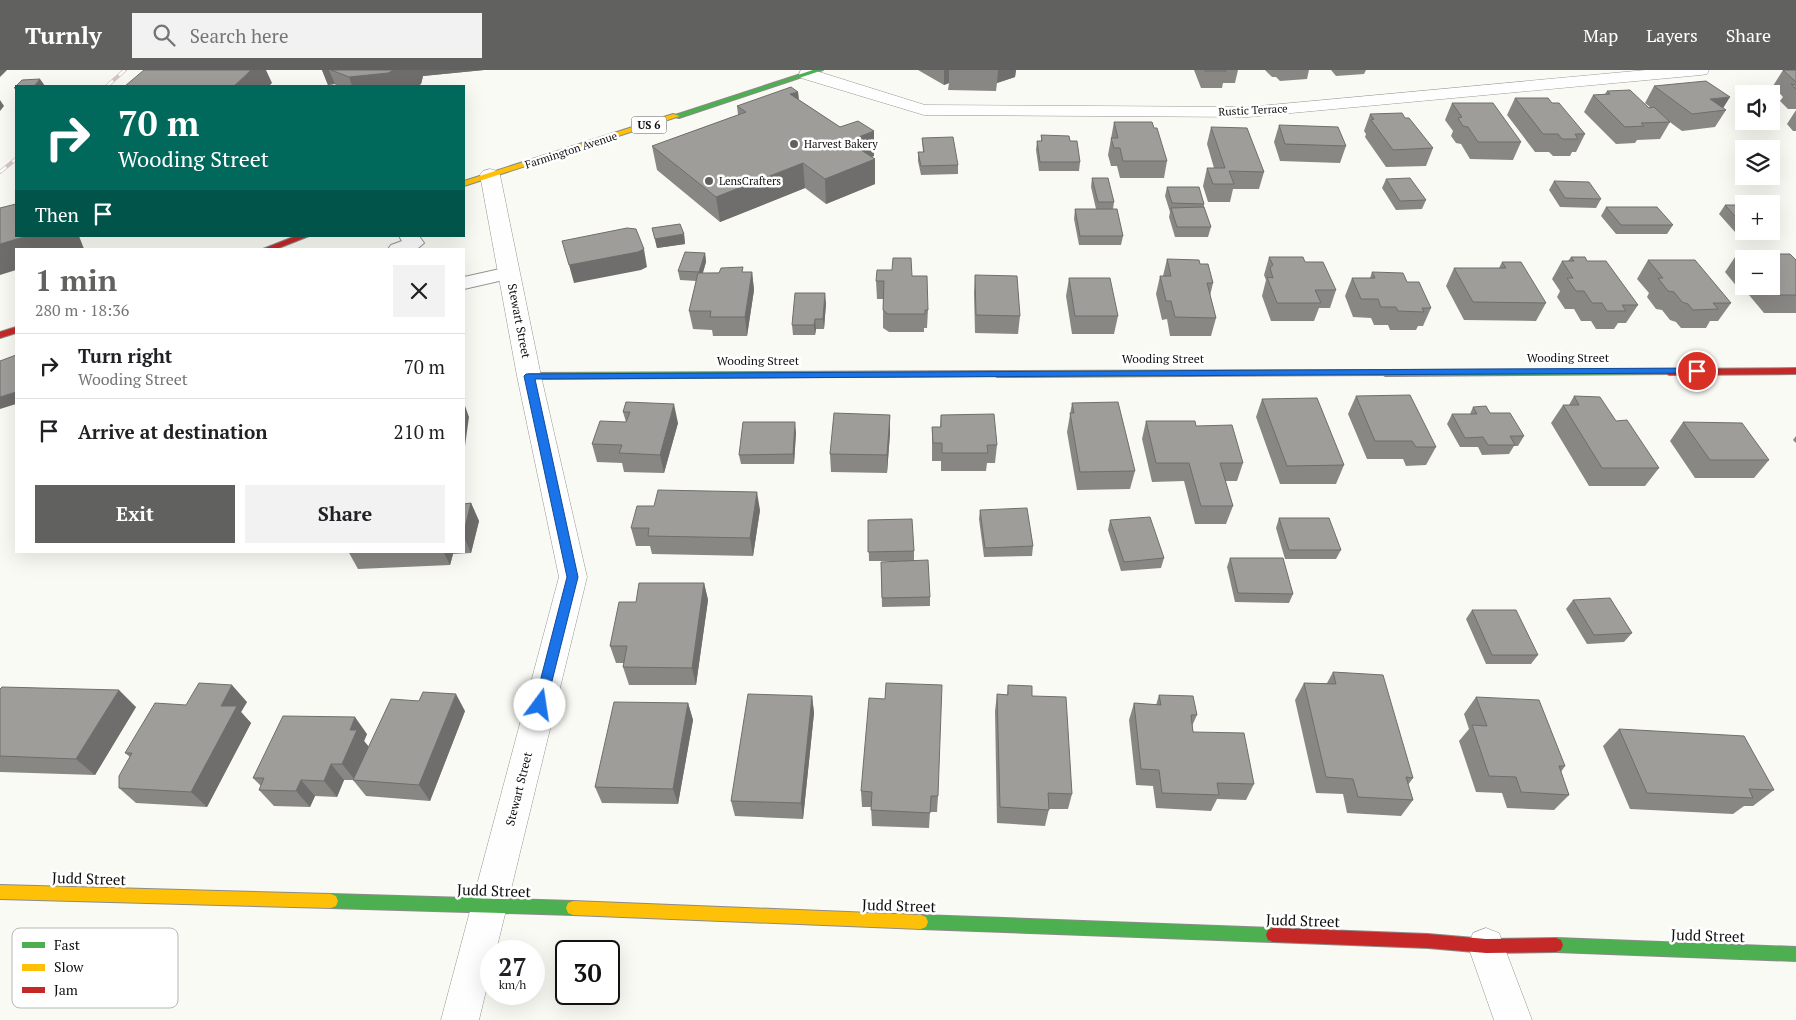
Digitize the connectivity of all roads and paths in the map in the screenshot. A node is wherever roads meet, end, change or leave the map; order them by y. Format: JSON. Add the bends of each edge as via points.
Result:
{"nodes":[{"id":1,"x":1702,"y":70,"type":"edge"},
{"id":2,"x":814,"y":72,"type":"edge"},
{"id":3,"x":490,"y":176,"type":"junction"},
{"id":4,"x":465,"y":184,"type":"edge"},
{"id":5,"x":302,"y":237,"type":"edge"},
{"id":6,"x":270,"y":248,"type":"edge"},
{"id":7,"x":509,"y":273,"type":"junction"},
{"id":8,"x":465,"y":283,"type":"edge"},
{"id":9,"x":15,"y":330,"type":"edge"},
{"id":10,"x":0,"y":335,"type":"edge"},
{"id":11,"x":1796,"y":371,"type":"edge"},
{"id":12,"x":529,"y":376,"type":"junction"},
{"id":13,"x":0,"y":892,"type":"edge"},
{"id":14,"x":489,"y":906,"type":"junction"},
{"id":15,"x":1486,"y":946,"type":"junction"},
{"id":16,"x":1796,"y":954,"type":"edge"},
{"id":17,"x":460,"y":1020,"type":"edge"},
{"id":18,"x":1513,"y":1020,"type":"edge"}],
"edges":[{"from":1,"to":2,"type":"street","name":"Rustic Terrace","via":[[1248,112],[924,110]]},
{"from":2,"to":3,"type":"main road","name":"Farmington Avenue","number":"US 6"},
{"from":3,"to":4,"type":"main road","name":"Farmington Avenue","number":"US 6"},
{"from":3,"to":7,"type":"street","name":"Stewart Street"},
{"from":5,"to":6,"type":"main road"},
{"from":7,"to":8,"type":"lane"},
{"from":7,"to":12,"type":"street","name":"Stewart Street"},
{"from":9,"to":10,"type":"main road"},
{"from":11,"to":12,"type":"main road","name":"Wooding Street"},
{"from":12,"to":14,"type":"street","name":"Stewart Street","via":[[573,577]]},
{"from":13,"to":14,"type":"main road","name":"Judd Street"},
{"from":14,"to":15,"type":"main road","name":"Judd Street","via":[[1428,941]]},
{"from":14,"to":17,"type":"street","name":"Stewart Street"},
{"from":15,"to":16,"type":"main road","name":"Judd Street","via":[[1546,945]]},
{"from":15,"to":18,"type":"street"}]}
